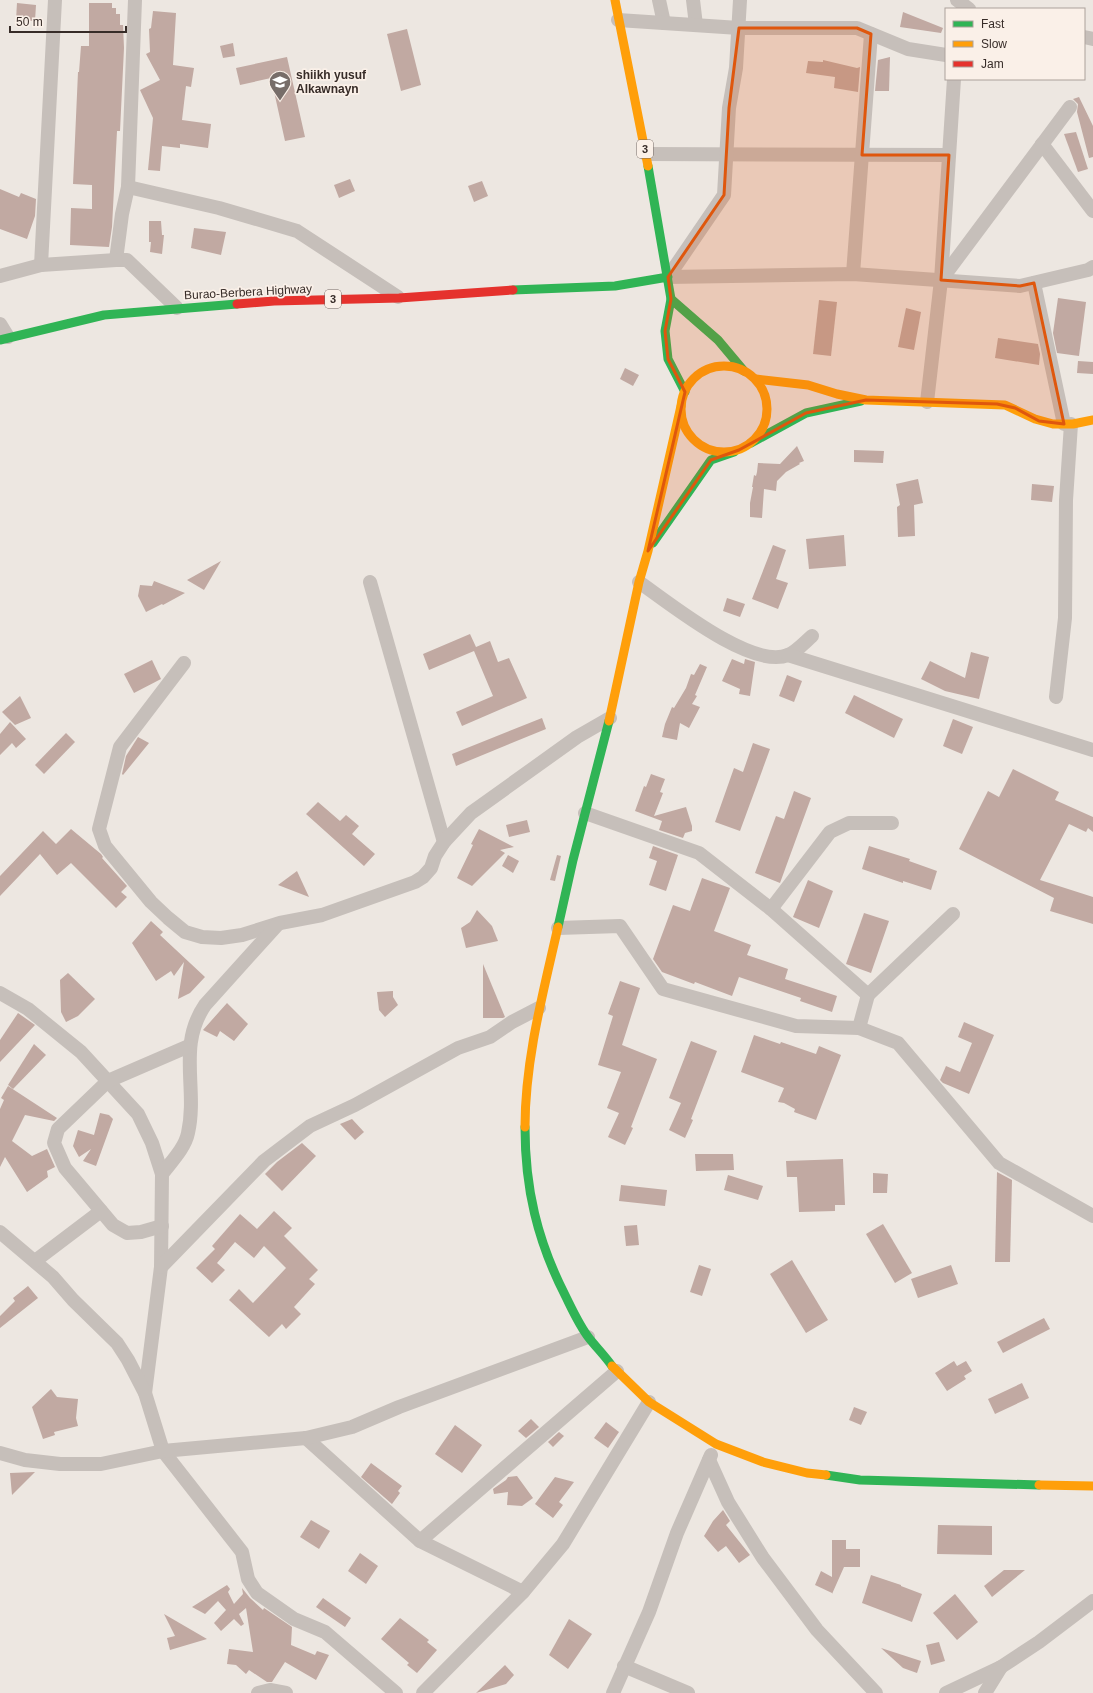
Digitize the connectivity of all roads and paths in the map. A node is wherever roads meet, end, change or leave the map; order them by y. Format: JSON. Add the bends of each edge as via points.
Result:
{"nodes":[{"id":1,"x":55,"y":0,"type":"edge"},
{"id":2,"x":135,"y":0,"type":"edge"},
{"id":3,"x":615,"y":0,"type":"edge"},
{"id":4,"x":660,"y":0,"type":"edge"},
{"id":5,"x":693,"y":0,"type":"edge"},
{"id":6,"x":740,"y":0,"type":"edge"},
{"id":7,"x":957,"y":0,"type":"edge"},
{"id":8,"x":968,"y":8,"type":"edge"},
{"id":9,"x":618,"y":20,"type":"junction"},
{"id":10,"x":664,"y":23,"type":"junction"},
{"id":11,"x":696,"y":25,"type":"junction"},
{"id":12,"x":739,"y":28,"type":"junction"},
{"id":13,"x":871,"y":34,"type":"junction"},
{"id":14,"x":945,"y":55,"type":"edge"},
{"id":15,"x":954,"y":80,"type":"edge"},
{"id":16,"x":1070,"y":107,"type":"dead end"},
{"id":17,"x":1042,"y":144,"type":"junction"},
{"id":18,"x":646,"y":154,"type":"junction"},
{"id":19,"x":726,"y":154,"type":"junction"},
{"id":20,"x":862,"y":155,"type":"junction"},
{"id":21,"x":949,"y":155,"type":"junction"},
{"id":22,"x":128,"y":187,"type":"junction"},
{"id":23,"x":1093,"y":212,"type":"edge"},
{"id":24,"x":116,"y":260,"type":"junction"},
{"id":25,"x":41,"y":265,"type":"junction"},
{"id":26,"x":1093,"y":267,"type":"edge"},
{"id":27,"x":853,"y":274,"type":"junction"},
{"id":28,"x":0,"y":276,"type":"edge"},
{"id":29,"x":668,"y":277,"type":"junction"},
{"id":30,"x":941,"y":280,"type":"junction"},
{"id":31,"x":1034,"y":283,"type":"junction"},
{"id":32,"x":399,"y":298,"type":"junction"},
{"id":33,"x":671,"y":299,"type":"junction"},
{"id":34,"x":177,"y":308,"type":"junction"},
{"id":35,"x":0,"y":324,"type":"edge"},
{"id":36,"x":4,"y":339,"type":"edge"},
{"id":37,"x":744,"y":371,"type":"junction"},
{"id":38,"x":756,"y":379,"type":"junction"},
{"id":39,"x":684,"y":392,"type":"junction"},
{"id":40,"x":866,"y":400,"type":"junction"},
{"id":41,"x":927,"y":402,"type":"junction"},
{"id":42,"x":681,"y":406,"type":"junction"},
{"id":43,"x":1093,"y":420,"type":"edge"},
{"id":44,"x":1068,"y":424,"type":"junction"},
{"id":45,"x":751,"y":443,"type":"junction"},
{"id":46,"x":739,"y":450,"type":"junction"},
{"id":47,"x":648,"y":551,"type":"junction"},
{"id":48,"x":370,"y":582,"type":"dead end"},
{"id":49,"x":639,"y":582,"type":"junction"},
{"id":50,"x":812,"y":636,"type":"dead end"},
{"id":51,"x":788,"y":655,"type":"junction"},
{"id":52,"x":184,"y":663,"type":"dead end"},
{"id":53,"x":1056,"y":697,"type":"dead end"},
{"id":54,"x":610,"y":718,"type":"junction"},
{"id":55,"x":1093,"y":750,"type":"edge"},
{"id":56,"x":585,"y":813,"type":"junction"},
{"id":57,"x":892,"y":823,"type":"dead end"},
{"id":58,"x":444,"y":842,"type":"junction"},
{"id":59,"x":771,"y":909,"type":"junction"},
{"id":60,"x":953,"y":914,"type":"dead end"},
{"id":61,"x":280,"y":923,"type":"junction"},
{"id":62,"x":558,"y":928,"type":"junction"},
{"id":63,"x":0,"y":993,"type":"edge"},
{"id":64,"x":868,"y":995,"type":"junction"},
{"id":65,"x":539,"y":1008,"type":"junction"},
{"id":66,"x":859,"y":1028,"type":"junction"},
{"id":67,"x":189,"y":1046,"type":"junction"},
{"id":68,"x":108,"y":1081,"type":"junction"},
{"id":69,"x":162,"y":1174,"type":"junction"},
{"id":70,"x":101,"y":1211,"type":"junction"},
{"id":71,"x":1093,"y":1216,"type":"edge"},
{"id":72,"x":162,"y":1226,"type":"junction"},
{"id":73,"x":1,"y":1237,"type":"edge"},
{"id":74,"x":35,"y":1261,"type":"junction"},
{"id":75,"x":161,"y":1267,"type":"junction"},
{"id":76,"x":588,"y":1337,"type":"junction"},
{"id":77,"x":617,"y":1370,"type":"junction"},
{"id":78,"x":145,"y":1393,"type":"junction"},
{"id":79,"x":649,"y":1402,"type":"junction"},
{"id":80,"x":306,"y":1438,"type":"junction"},
{"id":81,"x":716,"y":1444,"type":"junction"},
{"id":82,"x":163,"y":1451,"type":"junction"},
{"id":83,"x":0,"y":1453,"type":"edge"},
{"id":84,"x":709,"y":1460,"type":"junction"},
{"id":85,"x":1092,"y":1489,"type":"edge"},
{"id":86,"x":420,"y":1541,"type":"junction"},
{"id":87,"x":523,"y":1592,"type":"junction"},
{"id":88,"x":1093,"y":1602,"type":"edge"},
{"id":89,"x":624,"y":1666,"type":"junction"},
{"id":90,"x":1001,"y":1667,"type":"junction"},
{"id":91,"x":258,"y":1693,"type":"edge"},
{"id":92,"x":286,"y":1693,"type":"edge"},
{"id":93,"x":396,"y":1693,"type":"edge"},
{"id":94,"x":423,"y":1693,"type":"edge"},
{"id":95,"x":613,"y":1693,"type":"edge"},
{"id":96,"x":688,"y":1693,"type":"edge"},
{"id":97,"x":876,"y":1693,"type":"edge"},
{"id":98,"x":946,"y":1693,"type":"edge"},
{"id":99,"x":985,"y":1693,"type":"edge"}],
"edges":[{"from":1,"to":25,"type":"street"},
{"from":2,"to":22,"type":"street"},
{"from":3,"to":9,"type":"main road","number":"3"},
{"from":4,"to":10,"type":"street"},
{"from":5,"to":11,"type":"street"},
{"from":6,"to":12,"type":"street"},
{"from":7,"to":8,"type":"street"},
{"from":9,"to":10,"type":"street"},
{"from":9,"to":18,"type":"main road","number":"3"},
{"from":10,"to":11,"type":"street"},
{"from":11,"to":12,"type":"street"},
{"from":12,"to":13,"type":"street","via":[[857,28]]},
{"from":12,"to":19,"type":"street"},
{"from":13,"to":14,"type":"street","via":[[908,49]]},
{"from":13,"to":20,"type":"street"},
{"from":15,"to":21,"type":"street"},
{"from":16,"to":17,"type":"street"},
{"from":17,"to":23,"type":"street"},
{"from":17,"to":30,"type":"street"},
{"from":18,"to":19,"type":"street"},
{"from":18,"to":29,"type":"main road","number":"3"},
{"from":19,"to":20,"type":"street"},
{"from":19,"to":29,"type":"street","via":[[724,195]]},
{"from":20,"to":21,"type":"street"},
{"from":20,"to":27,"type":"street"},
{"from":21,"to":30,"type":"street"},
{"from":22,"to":24,"type":"street"},
{"from":22,"to":32,"type":"street","via":[[219,208],[298,231]]},
{"from":24,"to":25,"type":"street"},
{"from":24,"to":34,"type":"street","via":[[127,260]]},
{"from":25,"to":28,"type":"street"},
{"from":26,"to":31,"type":"street"},
{"from":27,"to":29,"type":"street"},
{"from":27,"to":30,"type":"street"},
{"from":29,"to":32,"type":"main road","name":"Burao-Berbera Highway","number":"3","via":[[615,286]]},
{"from":29,"to":33,"type":"main road","number":"3"},
{"from":30,"to":31,"type":"street","via":[[1020,286]]},
{"from":30,"to":41,"type":"street"},
{"from":31,"to":44,"type":"street"},
{"from":32,"to":34,"type":"main road","name":"Burao-Berbera Highway","number":"3","via":[[274,301]]},
{"from":33,"to":37,"type":"main road","via":[[718,340]]},
{"from":33,"to":39,"type":"main road","via":[[664,331],[668,359]]},
{"from":34,"to":36,"type":"main road","name":"Burao-Berbera Highway","number":"3","via":[[104,315]]},
{"from":35,"to":36,"type":"street"},
{"from":37,"to":38,"type":"main road"},
{"from":37,"to":39,"type":"main road","via":[[731,366],[716,366],[703,371],[692,380]]},
{"from":38,"to":40,"type":"main road","via":[[808,385]]},
{"from":38,"to":45,"type":"main road","via":[[763,391],[767,412],[761,432]]},
{"from":39,"to":42,"type":"main road"},
{"from":40,"to":41,"type":"main road"},
{"from":40,"to":45,"type":"main road","via":[[806,413]]},
{"from":41,"to":44,"type":"main road","via":[[1005,405],[1039,421]]},
{"from":42,"to":46,"type":"main road","via":[[683,420],[689,433],[699,443],[711,450]]},
{"from":42,"to":47,"type":"main road"},
{"from":43,"to":44,"type":"main road"},
{"from":44,"to":53,"type":"street","via":[[1065,618]]},
{"from":45,"to":46,"type":"main road"},
{"from":46,"to":47,"type":"main road","via":[[711,460]]},
{"from":47,"to":49,"type":"main road"},
{"from":48,"to":58,"type":"street"},
{"from":49,"to":51,"type":"street","via":[[699,624],[753,654],[772,658]]},
{"from":49,"to":54,"type":"main road"},
{"from":50,"to":51,"type":"street"},
{"from":51,"to":55,"type":"street"},
{"from":52,"to":61,"type":"street","via":[[120,747],[99,829],[105,846],[151,902],[185,932],[202,937],[221,938],[242,935]]},
{"from":54,"to":56,"type":"main road"},
{"from":54,"to":58,"type":"street","via":[[578,737],[471,813]]},
{"from":56,"to":59,"type":"street","via":[[699,853]]},
{"from":56,"to":62,"type":"main road"},
{"from":57,"to":59,"type":"street","via":[[849,823],[830,832]]},
{"from":58,"to":61,"type":"street","via":[[431,868],[415,882],[341,910]]},
{"from":59,"to":64,"type":"street"},
{"from":60,"to":64,"type":"street"},
{"from":61,"to":67,"type":"street","via":[[205,1005],[197,1017]]},
{"from":62,"to":65,"type":"main road"},
{"from":62,"to":66,"type":"street","via":[[620,926],[663,989],[796,1026]]},
{"from":63,"to":68,"type":"street","via":[[28,1009],[81,1052]]},
{"from":64,"to":66,"type":"street"},
{"from":65,"to":75,"type":"street","via":[[490,1037],[458,1048],[310,1126],[264,1161]]},
{"from":65,"to":76,"type":"main road","via":[[525,1096],[525,1157],[532,1208],[543,1247],[556,1278]]},
{"from":66,"to":71,"type":"street","via":[[898,1043],[999,1163]]},
{"from":67,"to":68,"type":"street"},
{"from":67,"to":69,"type":"street","via":[[191,1103],[188,1134]]},
{"from":68,"to":69,"type":"street","via":[[138,1114],[152,1143]]},
{"from":68,"to":70,"type":"street","via":[[58,1130],[54,1142],[65,1168]]},
{"from":69,"to":72,"type":"street"},
{"from":70,"to":72,"type":"street","via":[[113,1225],[126,1233]]},
{"from":70,"to":74,"type":"street"},
{"from":72,"to":75,"type":"street"},
{"from":73,"to":74,"type":"street"},
{"from":74,"to":78,"type":"street","via":[[117,1343]]},
{"from":75,"to":78,"type":"street"},
{"from":76,"to":77,"type":"main road"},
{"from":76,"to":80,"type":"street","via":[[352,1427]]},
{"from":77,"to":79,"type":"main road"},
{"from":77,"to":86,"type":"street"},
{"from":78,"to":82,"type":"street"},
{"from":79,"to":81,"type":"main road"},
{"from":79,"to":87,"type":"street","via":[[563,1544]]},
{"from":80,"to":82,"type":"street"},
{"from":80,"to":86,"type":"street"},
{"from":81,"to":84,"type":"street"},
{"from":81,"to":85,"type":"main road","via":[[763,1462],[807,1473],[860,1480]]},
{"from":82,"to":83,"type":"street","via":[[101,1464],[60,1464],[25,1460]]},
{"from":82,"to":93,"type":"street","via":[[242,1552],[248,1579],[257,1593],[294,1619],[325,1632]]},
{"from":84,"to":89,"type":"street","via":[[677,1533],[649,1612]]},
{"from":84,"to":97,"type":"street","via":[[728,1502],[763,1558],[817,1630]]},
{"from":86,"to":87,"type":"street"},
{"from":87,"to":94,"type":"street"},
{"from":88,"to":90,"type":"street"},
{"from":89,"to":95,"type":"street"},
{"from":89,"to":96,"type":"street"},
{"from":90,"to":98,"type":"street"},
{"from":90,"to":99,"type":"street"},
{"from":91,"to":92,"type":"street","via":[[270,1690]]}]}
